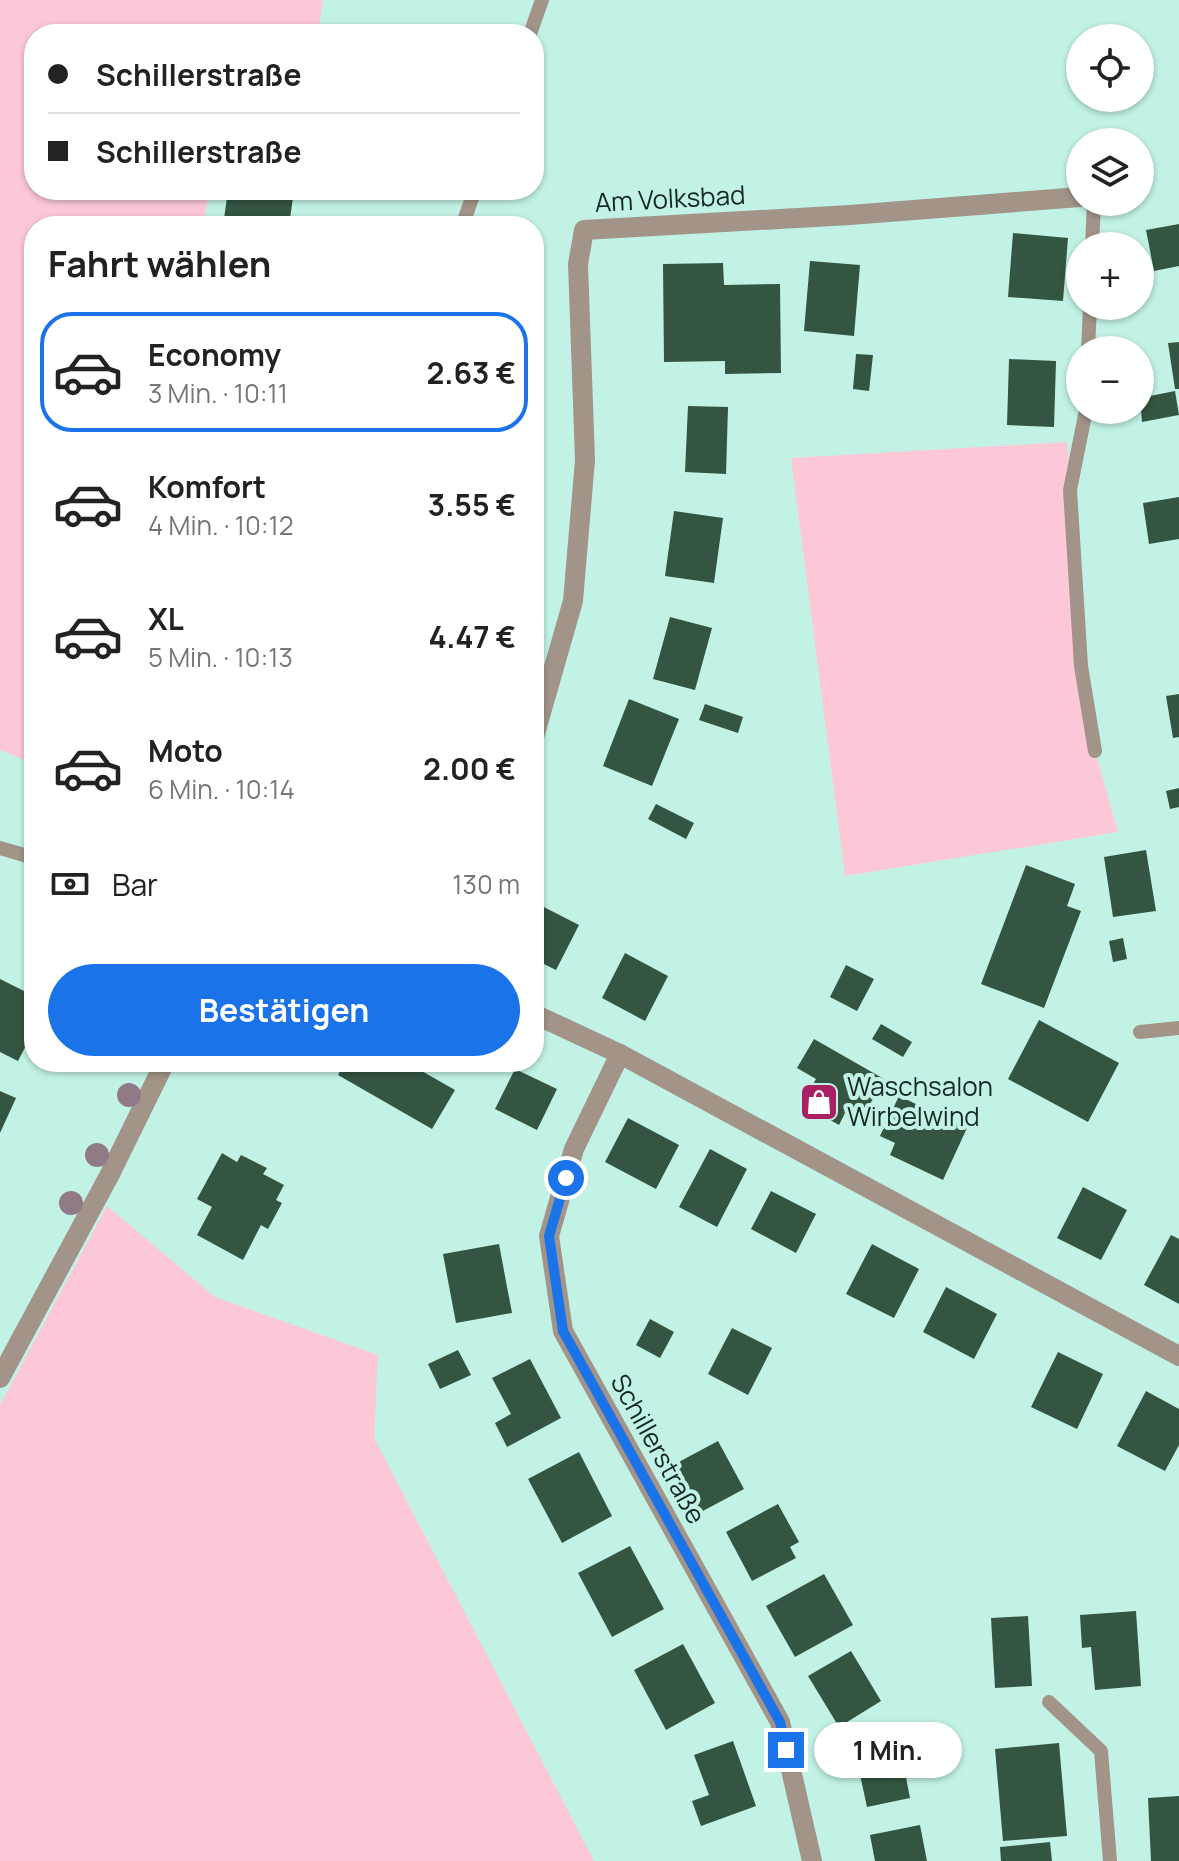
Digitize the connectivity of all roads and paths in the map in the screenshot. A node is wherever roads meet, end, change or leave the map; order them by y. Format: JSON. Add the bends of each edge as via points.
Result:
{"nodes":[{"id":1,"x":542,"y":0,"type":"edge"},
{"id":2,"x":534,"y":24,"type":"edge"},
{"id":3,"x":1066,"y":198,"type":"edge"},
{"id":4,"x":1083,"y":424,"type":"edge"},
{"id":5,"x":544,"y":702,"type":"edge"},
{"id":6,"x":1095,"y":751,"type":"dead end"},
{"id":7,"x":0,"y":848,"type":"edge"},
{"id":8,"x":24,"y":855,"type":"edge"},
{"id":9,"x":544,"y":1019,"type":"edge"},
{"id":10,"x":1179,"y":1028,"type":"edge"},
{"id":11,"x":1140,"y":1032,"type":"dead end"},
{"id":12,"x":620,"y":1054,"type":"junction"},
{"id":13,"x":160,"y":1072,"type":"edge"},
{"id":14,"x":1179,"y":1356,"type":"edge"},
{"id":15,"x":0,"y":1378,"type":"edge"},
{"id":16,"x":1049,"y":1702,"type":"dead end"},
{"id":17,"x":812,"y":1861,"type":"edge"},
{"id":18,"x":1110,"y":1861,"type":"edge"}],
"edges":[{"from":1,"to":2,"type":"lane"},
{"from":3,"to":5,"type":"street","name":"Am Volksbad","via":[[584,230],[578,264],[585,460],[573,601]]},
{"from":4,"to":6,"type":"lane","via":[[1070,490],[1081,666]]},
{"from":7,"to":8,"type":"lane"},
{"from":9,"to":12,"type":"street"},
{"from":10,"to":11,"type":"lane"},
{"from":12,"to":14,"type":"street"},
{"from":12,"to":17,"type":"street","name":"Schillerstraße","via":[[574,1149],[549,1236],[563,1331],[780,1722]]},
{"from":13,"to":15,"type":"street"},
{"from":16,"to":18,"type":"lane","via":[[1101,1751]]}]}
